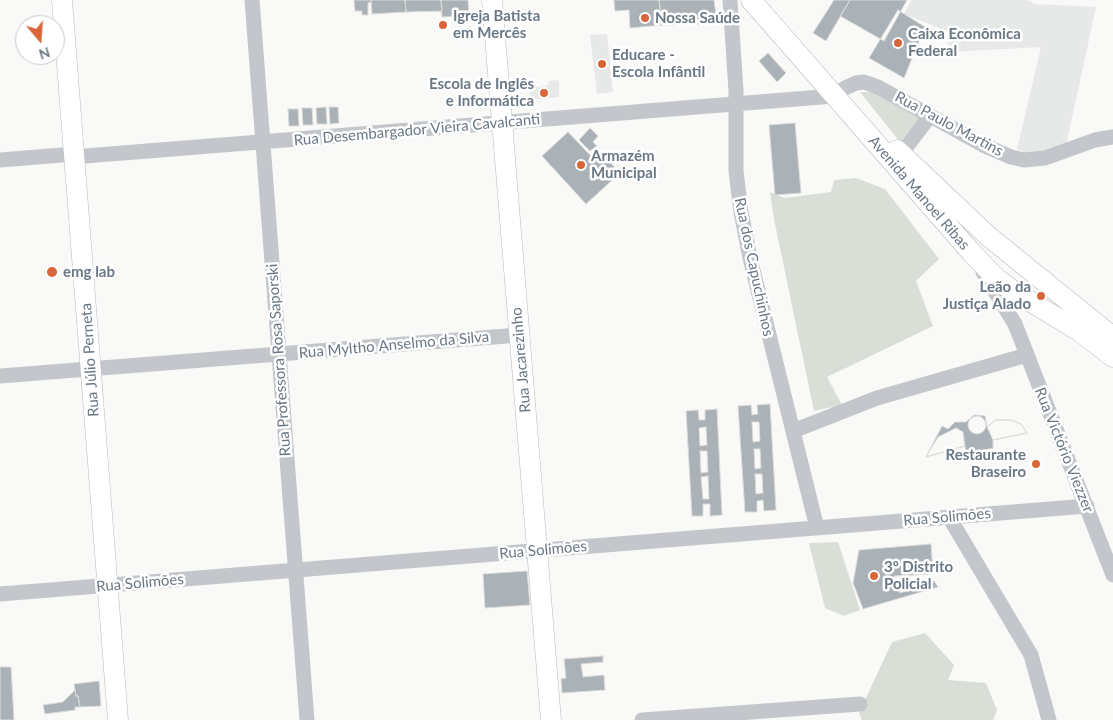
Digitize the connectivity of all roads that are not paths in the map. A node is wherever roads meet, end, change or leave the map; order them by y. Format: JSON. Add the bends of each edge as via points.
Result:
{"nodes":[{"id":1,"x":62,"y":0,"type":"edge"},
{"id":2,"x":252,"y":0,"type":"edge"},
{"id":3,"x":492,"y":0,"type":"edge"},
{"id":4,"x":730,"y":0,"type":"edge"},
{"id":5,"x":750,"y":0,"type":"edge"},
{"id":6,"x":766,"y":0,"type":"edge"},
{"id":7,"x":839,"y":92,"type":"junction"},
{"id":8,"x":736,"y":104,"type":"junction"},
{"id":9,"x":930,"y":116,"type":"junction"},
{"id":10,"x":502,"y":123,"type":"junction"},
{"id":11,"x":1113,"y":137,"type":"edge"},
{"id":12,"x":262,"y":142,"type":"junction"},
{"id":13,"x":74,"y":154,"type":"junction"},
{"id":14,"x":900,"y":154,"type":"junction"},
{"id":15,"x":0,"y":160,"type":"edge"},
{"id":16,"x":988,"y":236,"type":"junction"},
{"id":17,"x":971,"y":252,"type":"junction"},
{"id":18,"x":1017,"y":260,"type":"junction"},
{"id":19,"x":1016,"y":293,"type":"junction"},
{"id":20,"x":1015,"y":324,"type":"junction"},
{"id":21,"x":519,"y":335,"type":"junction"},
{"id":22,"x":1113,"y":337,"type":"edge"},
{"id":23,"x":279,"y":354,"type":"junction"},
{"id":24,"x":1027,"y":355,"type":"junction"},
{"id":25,"x":1113,"y":356,"type":"edge"},
{"id":26,"x":90,"y":369,"type":"junction"},
{"id":27,"x":0,"y":376,"type":"edge"},
{"id":28,"x":793,"y":431,"type":"junction"},
{"id":29,"x":1086,"y":506,"type":"junction"},
{"id":30,"x":949,"y":517,"type":"junction"},
{"id":31,"x":817,"y":528,"type":"junction"},
{"id":32,"x":537,"y":551,"type":"junction"},
{"id":33,"x":295,"y":570,"type":"junction"},
{"id":34,"x":1113,"y":575,"type":"edge"},
{"id":35,"x":108,"y":586,"type":"junction"},
{"id":36,"x":0,"y":594,"type":"edge"},
{"id":37,"x":860,"y":704,"type":"dead end"},
{"id":38,"x":118,"y":720,"type":"edge"},
{"id":39,"x":307,"y":720,"type":"edge"},
{"id":40,"x":550,"y":720,"type":"edge"},
{"id":41,"x":642,"y":720,"type":"edge"},
{"id":42,"x":1049,"y":720,"type":"edge"}],
"edges":[{"from":1,"to":13,"type":"main road","name":"Rua Júlio Perneta"},
{"from":2,"to":12,"type":"street","name":"Rua Professora Rosa Saporski"},
{"from":3,"to":10,"type":"main road","name":"Rua Jacarezinho"},
{"from":4,"to":8,"type":"street","name":"Rua dos Capuchinhos"},
{"from":5,"to":7,"type":"main road","name":"Avenida Manoel Ribas"},
{"from":6,"to":7,"type":"main road","name":"Avenida Manoel Ribas"},
{"from":7,"to":8,"type":"street","name":"Rua Desembargador Vieira Cavalcanti"},
{"from":7,"to":9,"type":"street","name":"Rua Paulo Martins","via":[[856,83],[872,84]]},
{"from":7,"to":14,"type":"main road","name":"Avenida Manoel Ribas"},
{"from":7,"to":17,"type":"main road","name":"Avenida Manoel Ribas"},
{"from":8,"to":10,"type":"street","name":"Rua Desembargador Vieira Cavalcanti"},
{"from":8,"to":28,"type":"street","name":"Rua dos Capuchinhos","via":[[736,171],[741,212]]},
{"from":9,"to":11,"type":"street","name":"Rua Paulo Martins","via":[[997,151],[1024,160],[1045,158]]},
{"from":9,"to":14,"type":"street"},
{"from":10,"to":12,"type":"street","name":"Rua Desembargador Vieira Cavalcanti"},
{"from":10,"to":21,"type":"main road","name":"Rua Jacarezinho"},
{"from":12,"to":13,"type":"street","name":"Rua Desembargador Vieira Cavalcanti","via":[[85,156]]},
{"from":12,"to":23,"type":"street","name":"Rua Professora Rosa Saporski"},
{"from":13,"to":15,"type":"street","name":"Rua Desembargador Vieira Cavalcanti"},
{"from":13,"to":26,"type":"main road","name":"Rua Júlio Perneta"},
{"from":14,"to":16,"type":"main road","name":"Avenida Manoel Ribas"},
{"from":16,"to":17,"type":"main road"},
{"from":16,"to":18,"type":"main road","name":"Avenida Manoel Ribas"},
{"from":17,"to":19,"type":"main road","name":"Avenida Manoel Ribas"},
{"from":17,"to":20,"type":"street","name":"Rua Victório Viezzer"},
{"from":18,"to":19,"type":"main road"},
{"from":18,"to":22,"type":"main road","name":"Avenida Manoel Ribas"},
{"from":19,"to":20,"type":"street","name":"Rua Victório Viezzer"},
{"from":19,"to":25,"type":"main road","name":"Avenida Manoel Ribas","via":[[1072,326]]},
{"from":20,"to":24,"type":"street","name":"Rua Victório Viezzer"},
{"from":21,"to":23,"type":"street","name":"Rua Myltho Anselmo da Silva"},
{"from":21,"to":32,"type":"main road","name":"Rua Jacarezinho"},
{"from":23,"to":26,"type":"street","name":"Rua Myltho Anselmo da Silva"},
{"from":23,"to":33,"type":"street","name":"Rua Professora Rosa Saporski"},
{"from":24,"to":28,"type":"street","via":[[876,398]]},
{"from":24,"to":29,"type":"street","name":"Rua Victório Viezzer"},
{"from":26,"to":27,"type":"street","name":"Rua Myltho Anselmo da Silva"},
{"from":26,"to":35,"type":"main road","name":"Rua Júlio Perneta"},
{"from":28,"to":31,"type":"street","name":"Rua dos Capuchinhos"},
{"from":29,"to":30,"type":"street","name":"Rua Solimões"},
{"from":29,"to":34,"type":"street","name":"Rua Victório Viezzer"},
{"from":30,"to":31,"type":"street","name":"Rua Solimões"},
{"from":30,"to":42,"type":"street","via":[[1031,655]]},
{"from":31,"to":32,"type":"street","name":"Rua Solimões"},
{"from":32,"to":33,"type":"street","name":"Rua Solimões"},
{"from":32,"to":40,"type":"main road","name":"Rua Jacarezinho"},
{"from":33,"to":35,"type":"street","name":"Rua Solimões"},
{"from":33,"to":39,"type":"street","name":"Rua Professora Rosa Saporski"},
{"from":35,"to":36,"type":"street","name":"Rua Solimões"},
{"from":35,"to":38,"type":"main road","name":"Rua Júlio Perneta"},
{"from":37,"to":41,"type":"street"}]}
